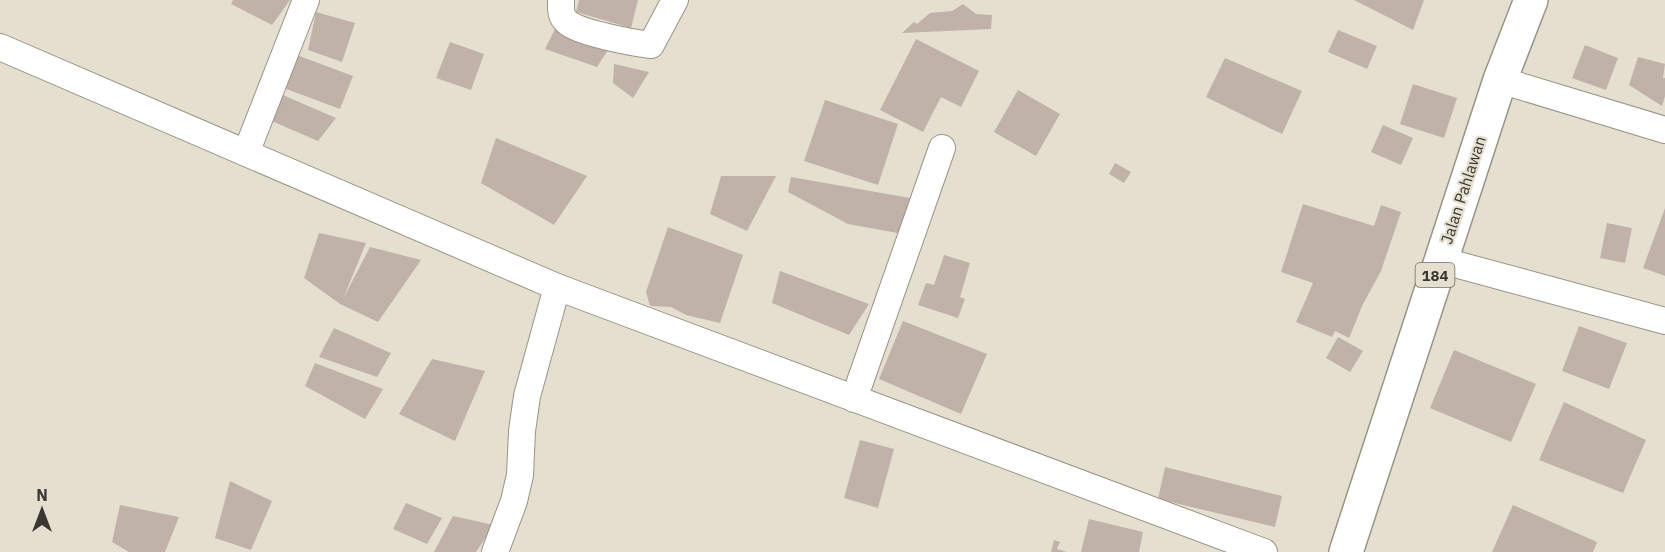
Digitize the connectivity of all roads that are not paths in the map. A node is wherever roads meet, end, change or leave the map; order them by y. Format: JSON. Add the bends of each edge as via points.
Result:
{"nodes":[{"id":1,"x":306,"y":0,"type":"edge"},
{"id":2,"x":561,"y":0,"type":"edge"},
{"id":3,"x":675,"y":0,"type":"edge"},
{"id":4,"x":1531,"y":0,"type":"edge"},
{"id":5,"x":0,"y":47,"type":"edge"},
{"id":6,"x":1500,"y":80,"type":"junction"},
{"id":7,"x":1665,"y":130,"type":"edge"},
{"id":8,"x":942,"y":148,"type":"dead end"},
{"id":9,"x":246,"y":153,"type":"junction"},
{"id":10,"x":1440,"y":260,"type":"junction"},
{"id":11,"x":557,"y":287,"type":"junction"},
{"id":12,"x":1665,"y":321,"type":"edge"},
{"id":13,"x":854,"y":399,"type":"junction"},
{"id":14,"x":495,"y":552,"type":"edge"},
{"id":15,"x":1264,"y":552,"type":"edge"},
{"id":16,"x":1346,"y":552,"type":"edge"}],
"edges":[{"from":1,"to":9,"type":"street"},
{"from":2,"to":3,"type":"street","via":[[561,13],[568,24],[621,41],[651,45]]},
{"from":4,"to":6,"type":"main road","name":"Jalan Pahlawan","number":"184"},
{"from":5,"to":9,"type":"street"},
{"from":6,"to":7,"type":"street"},
{"from":6,"to":10,"type":"main road","name":"Jalan Pahlawan","number":"184"},
{"from":8,"to":13,"type":"street"},
{"from":9,"to":11,"type":"street"},
{"from":10,"to":12,"type":"street"},
{"from":10,"to":16,"type":"main road","name":"Jalan Pahlawan","number":"184"},
{"from":11,"to":13,"type":"street"},
{"from":11,"to":14,"type":"street","via":[[527,396],[514,501]]},
{"from":13,"to":15,"type":"street"}]}
